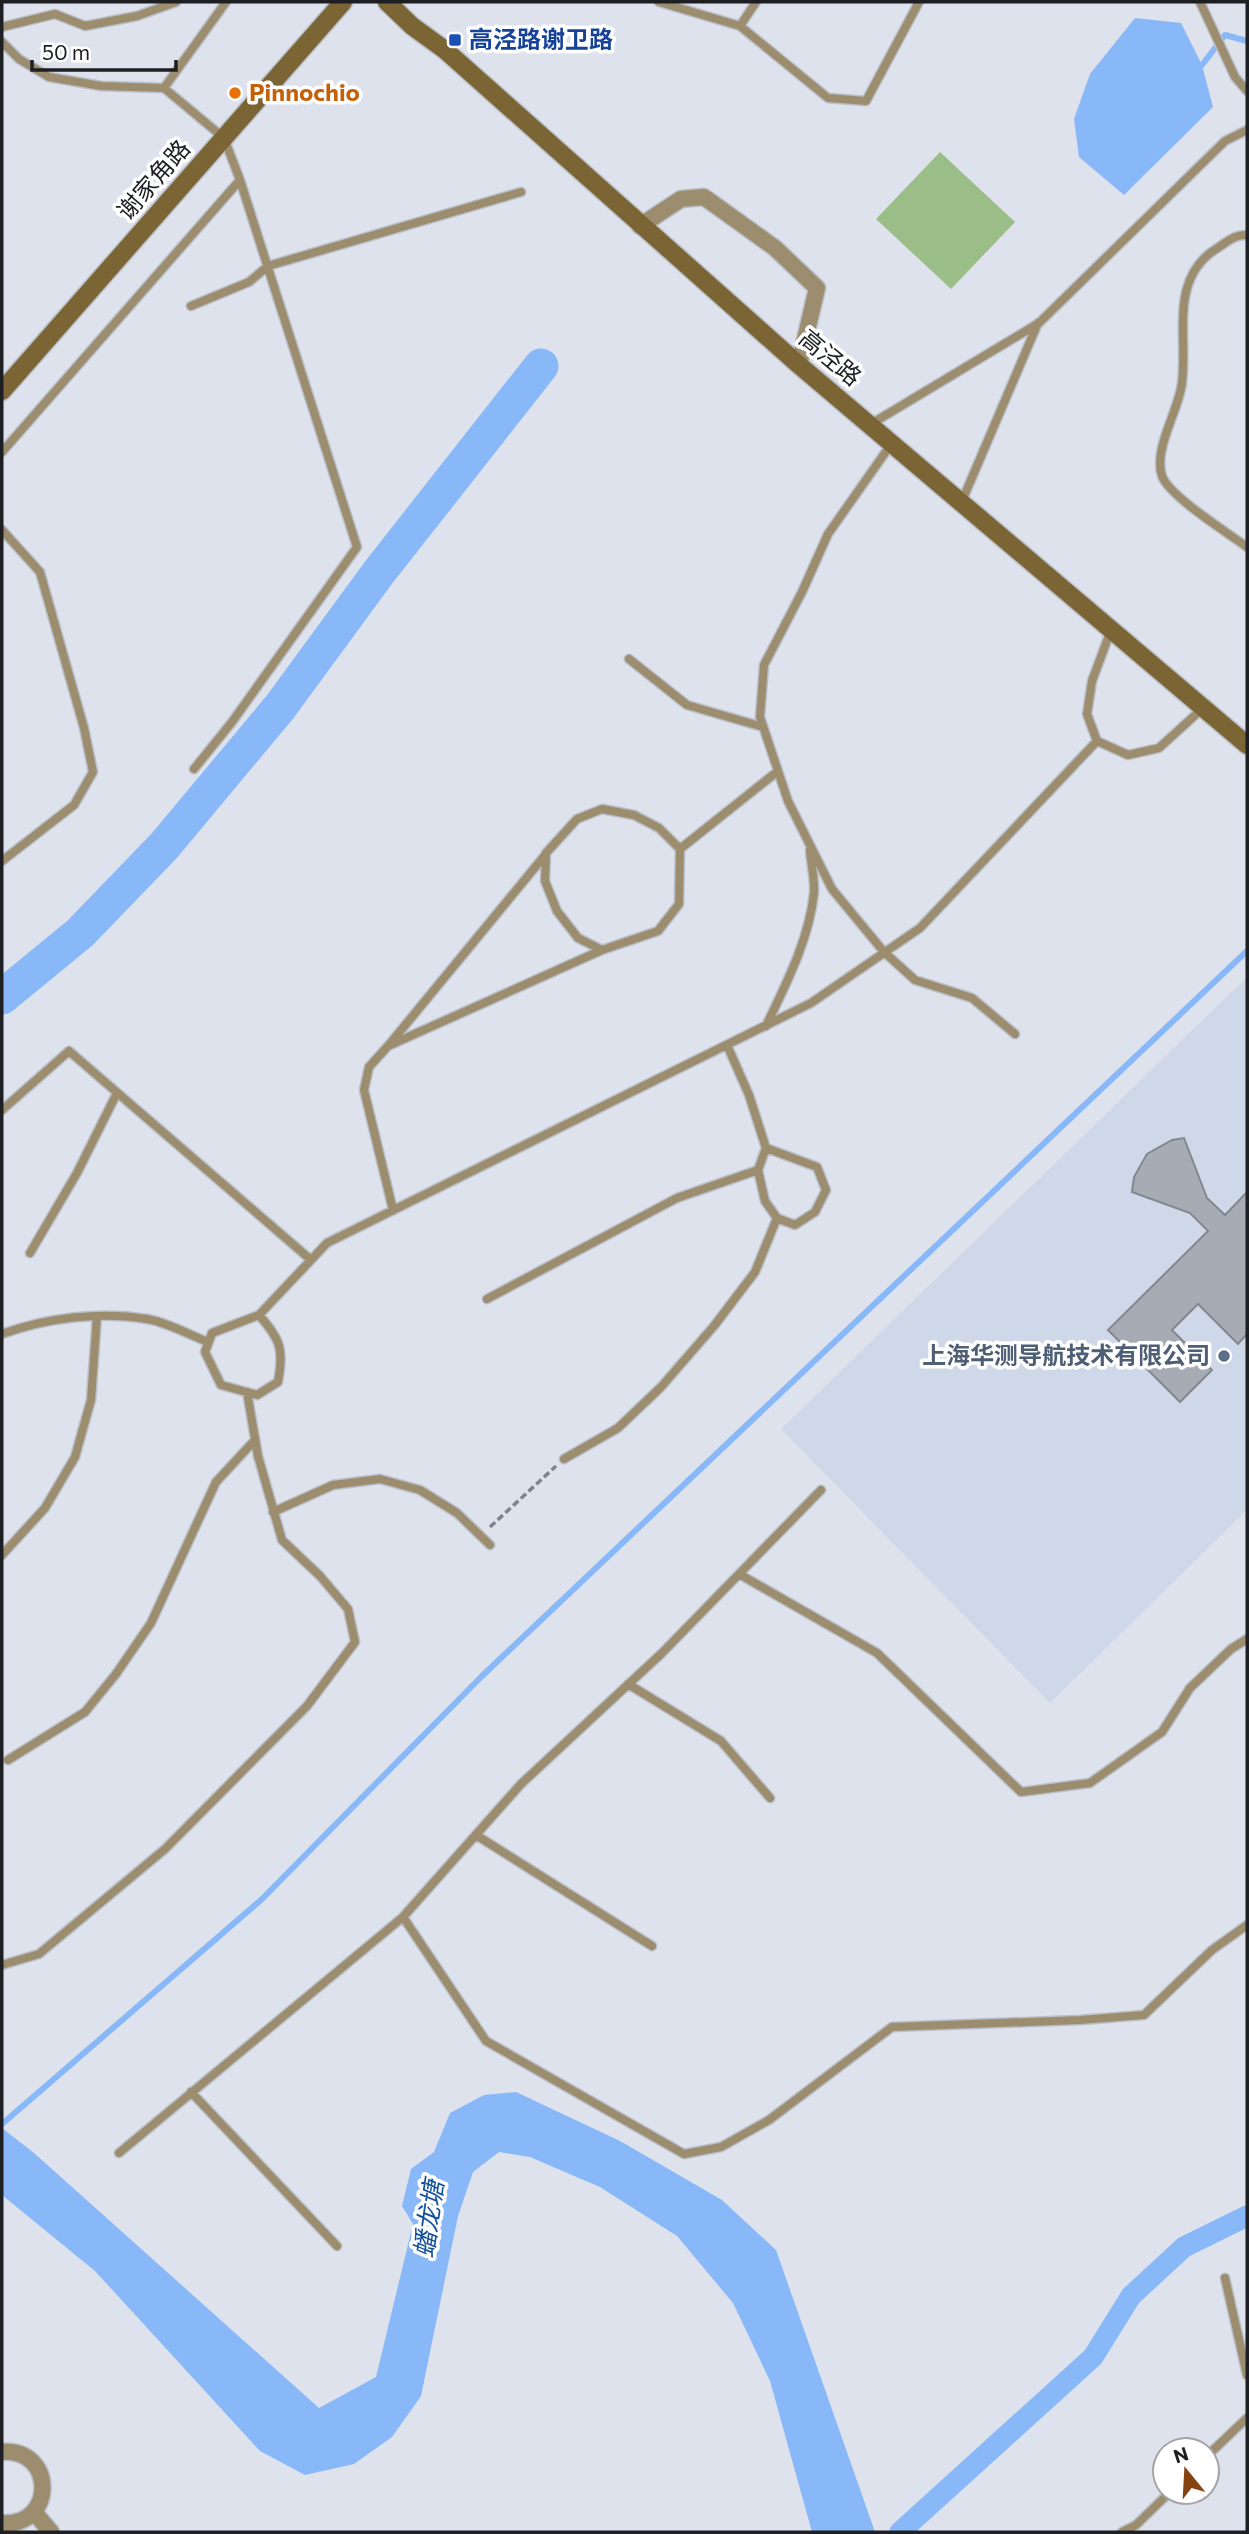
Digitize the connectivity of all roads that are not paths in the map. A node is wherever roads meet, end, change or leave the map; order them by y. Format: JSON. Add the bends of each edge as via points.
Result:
{"nodes":[{"id":1,"x":176,"y":2,"type":"edge"},
{"id":2,"x":226,"y":2,"type":"edge"},
{"id":3,"x":343,"y":2,"type":"edge"},
{"id":4,"x":387,"y":2,"type":"edge"},
{"id":5,"x":659,"y":2,"type":"edge"},
{"id":6,"x":756,"y":2,"type":"edge"},
{"id":7,"x":919,"y":2,"type":"edge"},
{"id":8,"x":1200,"y":2,"type":"edge"},
{"id":9,"x":740,"y":26,"type":"junction"},
{"id":10,"x":2,"y":27,"type":"edge"},
{"id":11,"x":2,"y":42,"type":"edge"},
{"id":12,"x":164,"y":88,"type":"junction"},
{"id":13,"x":1247,"y":91,"type":"edge"},
{"id":14,"x":1247,"y":130,"type":"edge"},
{"id":15,"x":223,"y":138,"type":"junction"},
{"id":16,"x":240,"y":180,"type":"junction"},
{"id":17,"x":521,"y":192,"type":"dead end"},
{"id":18,"x":640,"y":226,"type":"junction"},
{"id":19,"x":1247,"y":235,"type":"edge"},
{"id":20,"x":268,"y":266,"type":"junction"},
{"id":21,"x":191,"y":306,"type":"dead end"},
{"id":22,"x":1039,"y":323,"type":"junction"},
{"id":23,"x":799,"y":365,"type":"junction"},
{"id":24,"x":2,"y":391,"type":"edge"},
{"id":25,"x":870,"y":424,"type":"junction"},
{"id":26,"x":893,"y":442,"type":"junction"},
{"id":27,"x":2,"y":452,"type":"edge"},
{"id":28,"x":962,"y":501,"type":"junction"},
{"id":29,"x":2,"y":530,"type":"edge"},
{"id":30,"x":1247,"y":547,"type":"edge"},
{"id":31,"x":1111,"y":630,"type":"junction"},
{"id":32,"x":629,"y":659,"type":"dead end"},
{"id":33,"x":1203,"y":708,"type":"junction"},
{"id":34,"x":763,"y":727,"type":"junction"},
{"id":35,"x":1097,"y":741,"type":"junction"},
{"id":36,"x":1247,"y":745,"type":"edge"},
{"id":37,"x":194,"y":769,"type":"dead end"},
{"id":38,"x":778,"y":771,"type":"junction"},
{"id":39,"x":810,"y":843,"type":"junction"},
{"id":40,"x":680,"y":849,"type":"junction"},
{"id":41,"x":546,"y":853,"type":"junction"},
{"id":42,"x":2,"y":860,"type":"edge"},
{"id":43,"x":602,"y":950,"type":"junction"},
{"id":44,"x":884,"y":952,"type":"junction"},
{"id":45,"x":766,"y":1026,"type":"junction"},
{"id":46,"x":1015,"y":1034,"type":"dead end"},
{"id":47,"x":727,"y":1045,"type":"junction"},
{"id":48,"x":388,"y":1046,"type":"junction"},
{"id":49,"x":117,"y":1093,"type":"junction"},
{"id":50,"x":2,"y":1110,"type":"edge"},
{"id":51,"x":766,"y":1148,"type":"junction"},
{"id":52,"x":758,"y":1170,"type":"junction"},
{"id":53,"x":393,"y":1210,"type":"junction"},
{"id":54,"x":777,"y":1218,"type":"junction"},
{"id":55,"x":30,"y":1253,"type":"dead end"},
{"id":56,"x":311,"y":1260,"type":"junction"},
{"id":57,"x":487,"y":1299,"type":"dead end"},
{"id":58,"x":259,"y":1315,"type":"junction"},
{"id":59,"x":97,"y":1316,"type":"junction"},
{"id":60,"x":2,"y":1334,"type":"edge"},
{"id":61,"x":208,"y":1342,"type":"junction"},
{"id":62,"x":247,"y":1392,"type":"junction"},
{"id":63,"x":255,"y":1440,"type":"junction"},
{"id":64,"x":564,"y":1459,"type":"road end"},
{"id":65,"x":821,"y":1490,"type":"dead end"},
{"id":66,"x":273,"y":1512,"type":"junction"},
{"id":67,"x":490,"y":1545,"type":"dead end"},
{"id":68,"x":2,"y":1555,"type":"edge"},
{"id":69,"x":739,"y":1574,"type":"junction"},
{"id":70,"x":1247,"y":1639,"type":"edge"},
{"id":71,"x":628,"y":1684,"type":"junction"},
{"id":72,"x":9,"y":1760,"type":"dead end"},
{"id":73,"x":770,"y":1798,"type":"dead end"},
{"id":74,"x":476,"y":1835,"type":"junction"},
{"id":75,"x":403,"y":1917,"type":"junction"},
{"id":76,"x":1247,"y":1925,"type":"edge"},
{"id":77,"x":652,"y":1946,"type":"dead end"},
{"id":78,"x":2,"y":1965,"type":"edge"},
{"id":79,"x":191,"y":2092,"type":"junction"},
{"id":80,"x":119,"y":2153,"type":"dead end"},
{"id":81,"x":337,"y":2246,"type":"dead end"},
{"id":82,"x":1225,"y":2278,"type":"dead end"},
{"id":83,"x":1247,"y":2375,"type":"edge"},
{"id":84,"x":1247,"y":2418,"type":"edge"},
{"id":85,"x":1221,"y":2443,"type":"edge"},
{"id":86,"x":2,"y":2452,"type":"edge"},
{"id":87,"x":1156,"y":2506,"type":"edge"},
{"id":88,"x":33,"y":2512,"type":"junction"},
{"id":89,"x":2,"y":2523,"type":"edge"},
{"id":90,"x":51,"y":2532,"type":"edge"},
{"id":91,"x":1122,"y":2532,"type":"edge"}],
"edges":[{"from":1,"to":10,"type":"lane","via":[[137,16],[85,26],[55,14]]},
{"from":2,"to":12,"type":"lane"},
{"from":3,"to":15,"type":"main road","name":"谢家角路"},
{"from":4,"to":18,"type":"main road","name":"高泾路"},
{"from":5,"to":9,"type":"lane"},
{"from":6,"to":9,"type":"lane"},
{"from":7,"to":9,"type":"lane","via":[[866,101],[828,98]]},
{"from":8,"to":13,"type":"lane"},
{"from":11,"to":12,"type":"lane","via":[[49,77],[101,86]]},
{"from":12,"to":15,"type":"lane"},
{"from":14,"to":22,"type":"lane","via":[[1225,141]]},
{"from":15,"to":16,"type":"lane"},
{"from":15,"to":24,"type":"main road","name":"谢家角路"},
{"from":16,"to":20,"type":"lane"},
{"from":16,"to":27,"type":"lane"},
{"from":17,"to":20,"type":"lane"},
{"from":18,"to":23,"type":"main road","name":"高泾路"},
{"from":18,"to":23,"type":"street","via":[[681,199],[704,197],[775,248],[817,288]]},
{"from":19,"to":30,"type":"lane","via":[[1239,234],[1210,252],[1193,270],[1183,299],[1182,385],[1161,456],[1162,477],[1189,506]]},
{"from":20,"to":21,"type":"lane","via":[[249,282]]},
{"from":20,"to":37,"type":"lane","via":[[357,547],[233,722]]},
{"from":22,"to":25,"type":"lane"},
{"from":22,"to":28,"type":"lane"},
{"from":23,"to":25,"type":"main road","name":"高泾路"},
{"from":25,"to":26,"type":"main road","name":"高泾路"},
{"from":26,"to":28,"type":"main road","name":"高泾路"},
{"from":26,"to":34,"type":"lane","via":[[828,534],[764,665]]},
{"from":28,"to":31,"type":"main road","name":"高泾路"},
{"from":29,"to":42,"type":"lane","via":[[40,572],[93,772],[74,805]]},
{"from":31,"to":33,"type":"main road","name":"高泾路"},
{"from":31,"to":35,"type":"lane","via":[[1092,681],[1087,714]]},
{"from":32,"to":34,"type":"lane","via":[[687,705]]},
{"from":33,"to":35,"type":"lane","via":[[1159,748],[1128,755]]},
{"from":33,"to":36,"type":"main road","name":"高泾路"},
{"from":34,"to":38,"type":"lane"},
{"from":35,"to":44,"type":"lane","via":[[920,928]]},
{"from":38,"to":39,"type":"lane"},
{"from":38,"to":40,"type":"lane"},
{"from":39,"to":44,"type":"lane","via":[[832,889]]},
{"from":39,"to":45,"type":"lane","via":[[814,892],[794,969]]},
{"from":40,"to":41,"type":"lane","via":[[659,828],[634,815],[602,809],[577,818]]},
{"from":40,"to":43,"type":"lane","via":[[679,904],[658,931]]},
{"from":41,"to":43,"type":"lane","via":[[545,881],[557,911],[578,938]]},
{"from":41,"to":48,"type":"lane"},
{"from":43,"to":48,"type":"lane"},
{"from":44,"to":45,"type":"lane","via":[[811,1003]]},
{"from":44,"to":46,"type":"lane","via":[[915,980],[972,998]]},
{"from":45,"to":47,"type":"lane"},
{"from":47,"to":51,"type":"lane"},
{"from":47,"to":53,"type":"lane"},
{"from":48,"to":53,"type":"lane","via":[[369,1067],[364,1090]]},
{"from":49,"to":50,"type":"lane","via":[[69,1051]]},
{"from":49,"to":55,"type":"lane"},
{"from":49,"to":56,"type":"lane"},
{"from":51,"to":52,"type":"lane"},
{"from":51,"to":54,"type":"lane","via":[[817,1167],[826,1190],[815,1212],[795,1225]]},
{"from":52,"to":54,"type":"lane","via":[[765,1201]]},
{"from":52,"to":57,"type":"lane","via":[[677,1198]]},
{"from":53,"to":56,"type":"lane","via":[[327,1243]]},
{"from":54,"to":64,"type":"lane","via":[[755,1272],[715,1326],[618,1428]]},
{"from":56,"to":58,"type":"lane"},
{"from":58,"to":61,"type":"lane","via":[[212,1333]]},
{"from":58,"to":62,"type":"lane","via":[[271,1328],[283,1355],[278,1382],[257,1395]]},
{"from":59,"to":60,"type":"lane","via":[[31,1323]]},
{"from":59,"to":61,"type":"lane","via":[[149,1319]]},
{"from":59,"to":68,"type":"lane","via":[[91,1400],[75,1457],[45,1508]]},
{"from":61,"to":62,"type":"lane","via":[[205,1352],[220,1385]]},
{"from":62,"to":63,"type":"lane"},
{"from":63,"to":66,"type":"lane"},
{"from":63,"to":72,"type":"lane","via":[[216,1482],[151,1623],[116,1674],[85,1712]]},
{"from":65,"to":69,"type":"lane"},
{"from":66,"to":67,"type":"lane","via":[[333,1485],[380,1479],[420,1490],[457,1513]]},
{"from":66,"to":78,"type":"lane","via":[[282,1540],[348,1609],[355,1642],[307,1706],[165,1849],[39,1954]]},
{"from":69,"to":70,"type":"lane","via":[[877,1653],[1021,1792],[1090,1783],[1162,1732],[1190,1688]]},
{"from":69,"to":71,"type":"lane"},
{"from":71,"to":73,"type":"lane","via":[[721,1741]]},
{"from":71,"to":74,"type":"lane","via":[[521,1784]]},
{"from":74,"to":75,"type":"lane"},
{"from":74,"to":77,"type":"lane"},
{"from":75,"to":76,"type":"lane","via":[[486,2041],[684,2154],[721,2147],[769,2120],[892,2028],[1144,2015],[1212,1950]]},
{"from":75,"to":79,"type":"lane"},
{"from":79,"to":80,"type":"lane"},
{"from":79,"to":81,"type":"lane"},
{"from":82,"to":83,"type":"lane"},
{"from":84,"to":85,"type":"lane"},
{"from":86,"to":88,"type":"street","via":[[25,2456],[40,2472],[43,2493]]},
{"from":87,"to":91,"type":"lane"},
{"from":88,"to":89,"type":"street","via":[[16,2523]]},
{"from":88,"to":90,"type":"street"}]}
